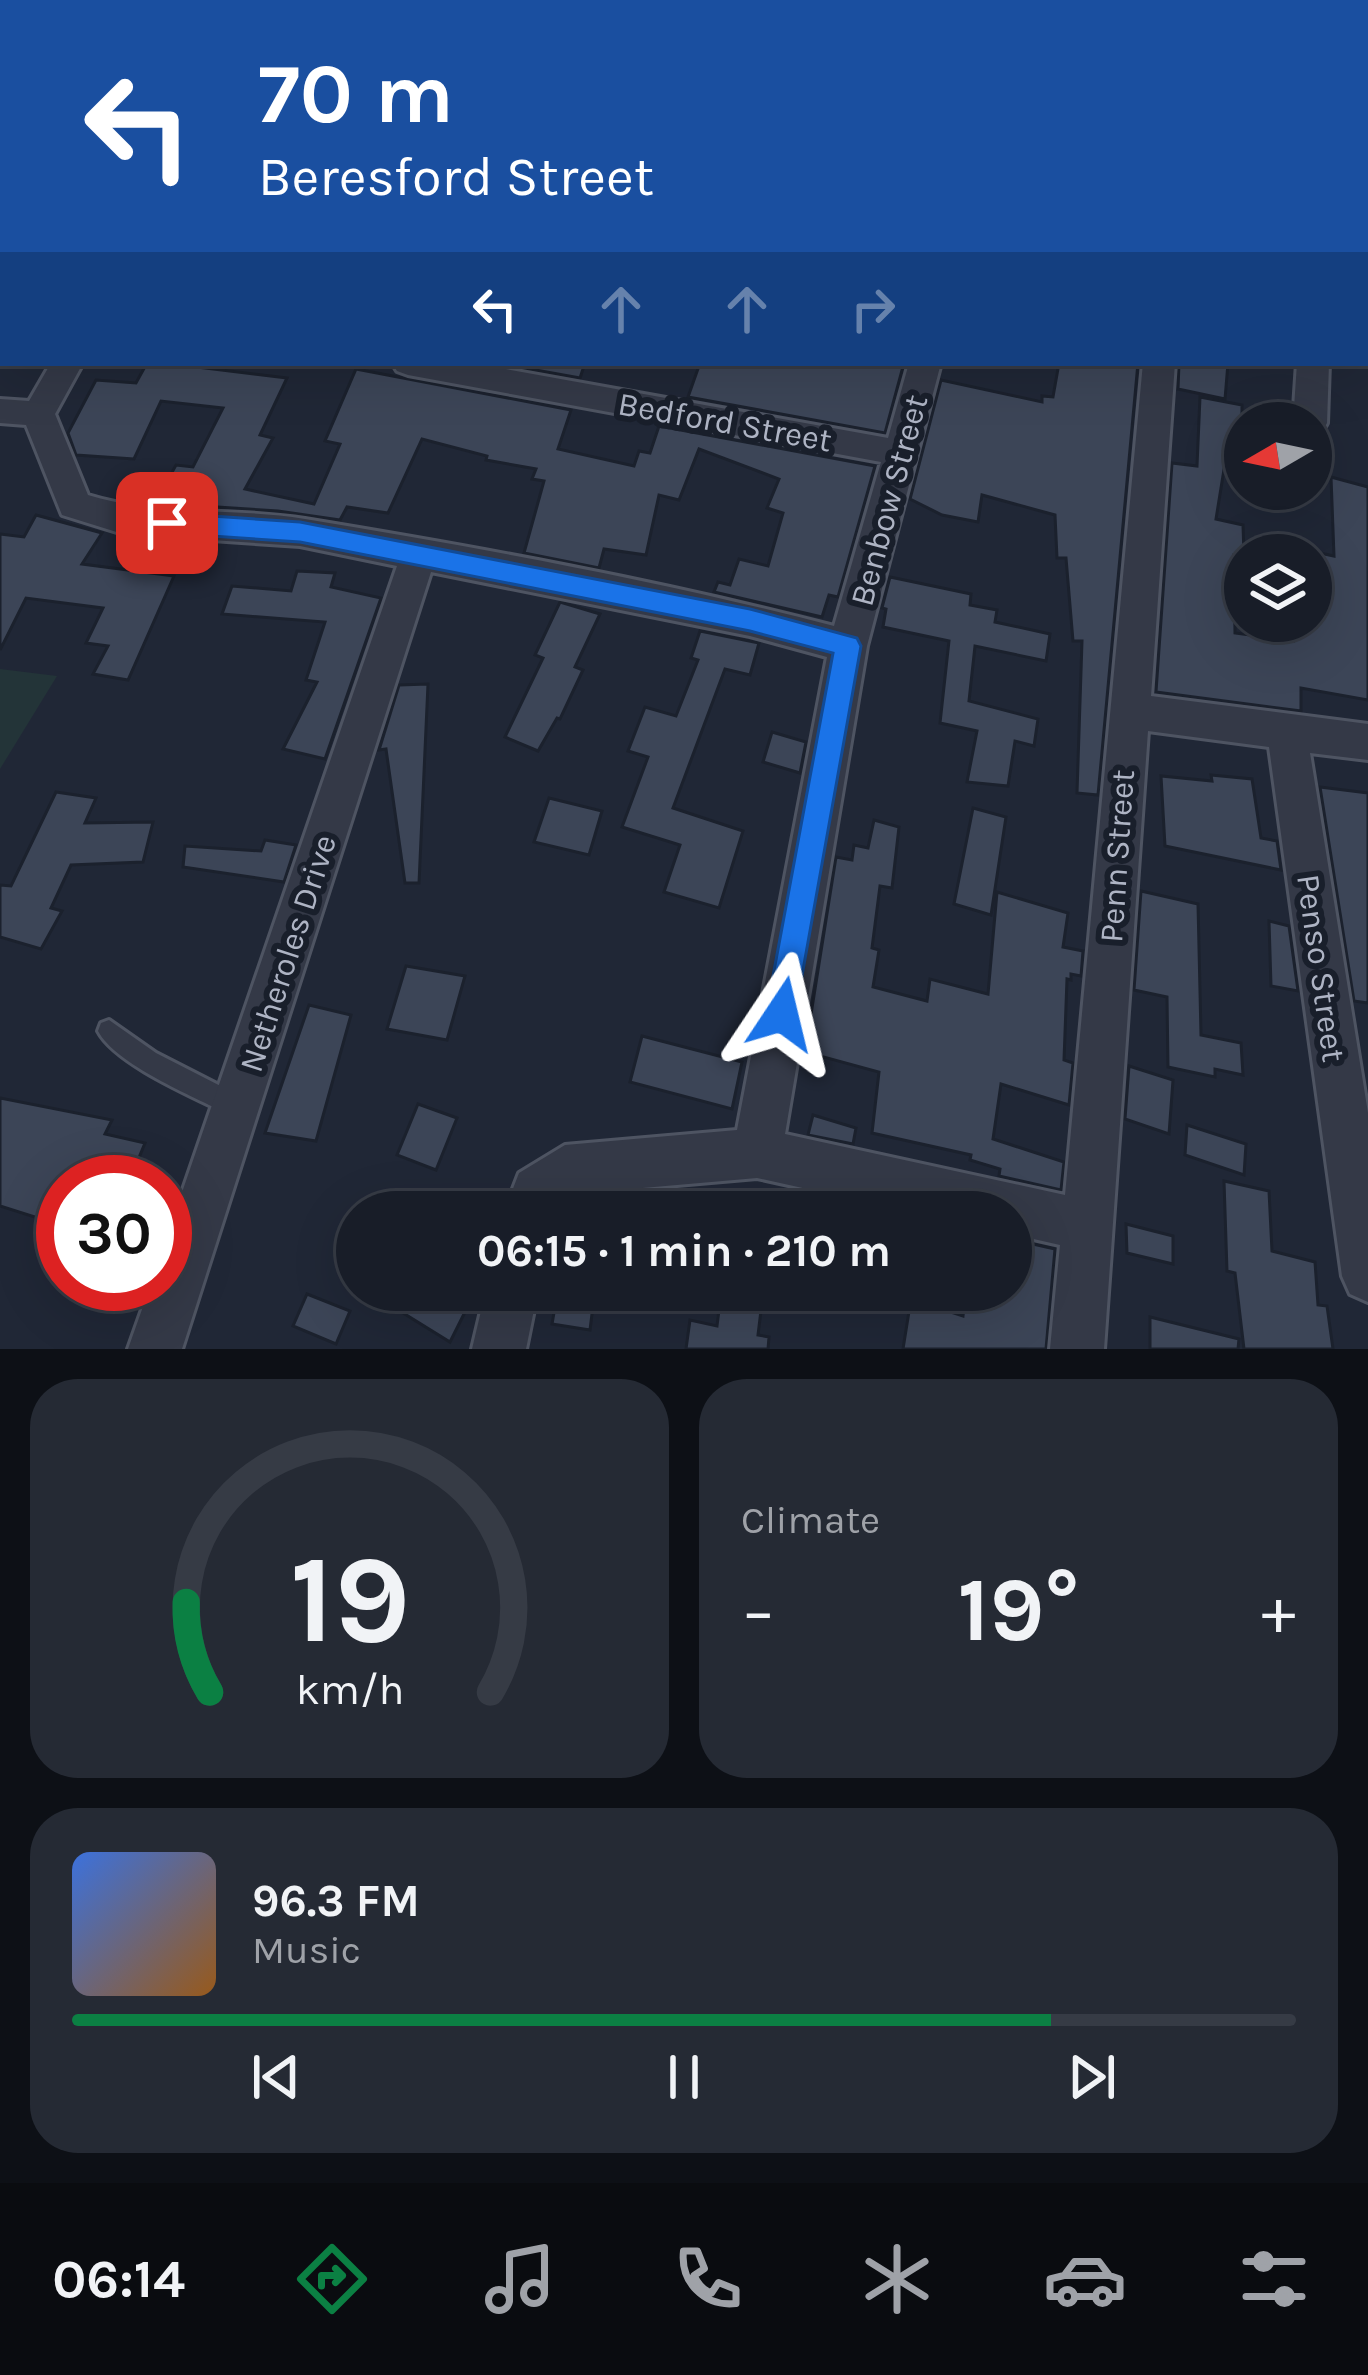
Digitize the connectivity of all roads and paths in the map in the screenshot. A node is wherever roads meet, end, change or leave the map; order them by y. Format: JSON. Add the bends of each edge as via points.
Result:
{"nodes":[{"id":1,"x":65,"y":366,"type":"edge"},
{"id":2,"x":424,"y":366,"type":"edge"},
{"id":3,"x":924,"y":366,"type":"edge"},
{"id":4,"x":1159,"y":366,"type":"edge"},
{"id":5,"x":1313,"y":366,"type":"edge"},
{"id":6,"x":1311,"y":402,"type":"edge"},
{"id":7,"x":0,"y":411,"type":"edge"},
{"id":8,"x":38,"y":415,"type":"junction"},
{"id":9,"x":900,"y":453,"type":"junction"},
{"id":10,"x":418,"y":557,"type":"junction"},
{"id":11,"x":848,"y":646,"type":"junction"},
{"id":12,"x":1127,"y":710,"type":"junction"},
{"id":13,"x":1287,"y":731,"type":"junction"},
{"id":14,"x":1368,"y":742,"type":"edge"},
{"id":15,"x":109,"y":1031,"type":"dead end"},
{"id":16,"x":236,"y":1106,"type":"junction"},
{"id":17,"x":757,"y":1153,"type":"junction"},
{"id":18,"x":537,"y":1191,"type":"edge"},
{"id":19,"x":1363,"y":1213,"type":"edge"},
{"id":20,"x":1088,"y":1226,"type":"junction"},
{"id":21,"x":1368,"y":1276,"type":"edge"},
{"id":22,"x":508,"y":1311,"type":"edge"},
{"id":23,"x":155,"y":1349,"type":"edge"},
{"id":24,"x":500,"y":1349,"type":"edge"},
{"id":25,"x":1078,"y":1349,"type":"edge"}],
"edges":[{"from":1,"to":8,"type":"street"},
{"from":2,"to":9,"type":"street","name":"Bedford Street"},
{"from":3,"to":9,"type":"street","name":"Benbow Street"},
{"from":4,"to":12,"type":"street","name":"Penn Street"},
{"from":5,"to":6,"type":"street"},
{"from":7,"to":8,"type":"street"},
{"from":8,"to":10,"type":"street","via":[[74,505],[123,520],[300,532]]},
{"from":9,"to":11,"type":"street","name":"Benbow Street"},
{"from":10,"to":11,"type":"street"},
{"from":10,"to":16,"type":"street","name":"Netheroles Drive"},
{"from":11,"to":17,"type":"street","name":"Benbow Street"},
{"from":12,"to":13,"type":"street"},
{"from":12,"to":20,"type":"street","name":"Penn Street"},
{"from":13,"to":14,"type":"street"},
{"from":13,"to":19,"type":"street","name":"Penso Street"},
{"from":15,"to":16,"type":"lane","via":[[148,1061]]},
{"from":16,"to":23,"type":"street","name":"Netheroles Drive"},
{"from":17,"to":18,"type":"street","via":[[565,1170]]},
{"from":17,"to":20,"type":"street"},
{"from":19,"to":21,"type":"street","name":"Penso Street"},
{"from":20,"to":25,"type":"street","name":"Penn Street"},
{"from":22,"to":24,"type":"street"}]}
